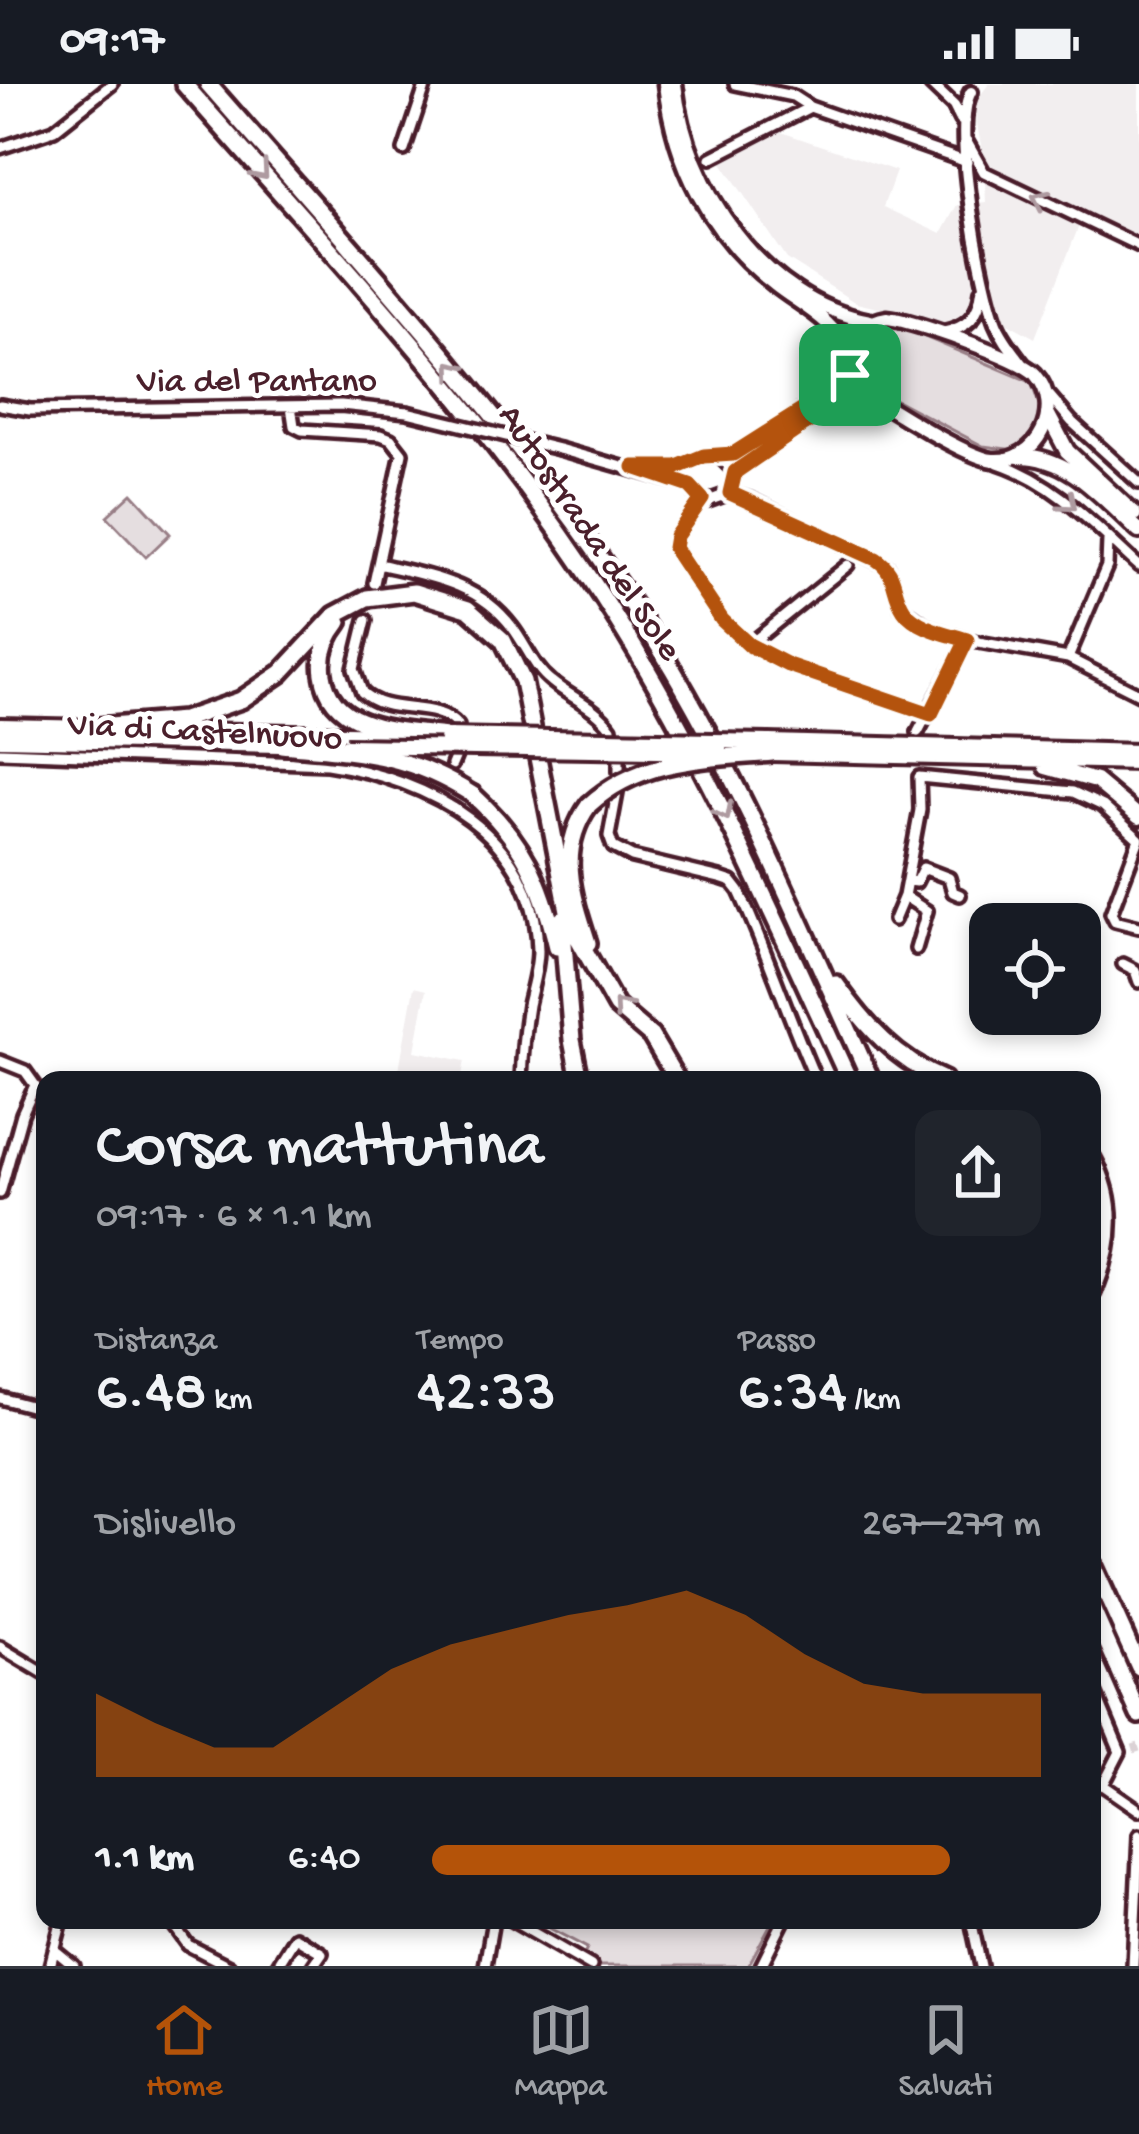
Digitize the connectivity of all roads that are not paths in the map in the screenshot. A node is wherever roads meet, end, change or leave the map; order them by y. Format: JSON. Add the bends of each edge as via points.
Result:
{"nodes":[{"id":1,"x":112,"y":84,"type":"edge"},
{"id":2,"x":184,"y":84,"type":"edge"},
{"id":3,"x":208,"y":84,"type":"edge"},
{"id":4,"x":426,"y":84,"type":"edge"},
{"id":5,"x":665,"y":84,"type":"edge"},
{"id":6,"x":675,"y":84,"type":"edge"},
{"id":7,"x":735,"y":84,"type":"edge"},
{"id":8,"x":931,"y":84,"type":"edge"},
{"id":9,"x":975,"y":88,"type":"edge"},
{"id":10,"x":944,"y":95,"type":"junction"},
{"id":11,"x":810,"y":107,"type":"junction"},
{"id":12,"x":963,"y":130,"type":"junction"},
{"id":13,"x":0,"y":148,"type":"edge"},
{"id":14,"x":404,"y":149,"type":"dead end"},
{"id":15,"x":940,"y":153,"type":"junction"},
{"id":16,"x":711,"y":158,"type":"dead end"},
{"id":17,"x":967,"y":162,"type":"junction"},
{"id":18,"x":1139,"y":246,"type":"edge"},
{"id":19,"x":983,"y":281,"type":"junction"},
{"id":20,"x":872,"y":322,"type":"junction"},
{"id":21,"x":937,"y":333,"type":"junction"},
{"id":22,"x":848,"y":353,"type":"junction"},
{"id":23,"x":1024,"y":365,"type":"junction"},
{"id":24,"x":850,"y":375,"type":"junction"},
{"id":25,"x":1044,"y":388,"type":"junction"},
{"id":26,"x":865,"y":392,"type":"junction"},
{"id":27,"x":0,"y":405,"type":"edge"},
{"id":28,"x":291,"y":406,"type":"junction"},
{"id":29,"x":1048,"y":415,"type":"junction"},
{"id":30,"x":1018,"y":456,"type":"junction"},
{"id":31,"x":724,"y":458,"type":"junction"},
{"id":32,"x":987,"y":459,"type":"junction"},
{"id":33,"x":694,"y":462,"type":"junction"},
{"id":34,"x":634,"y":467,"type":"junction"},
{"id":35,"x":735,"y":472,"type":"junction"},
{"id":36,"x":1134,"y":472,"type":"edge"},
{"id":37,"x":1139,"y":483,"type":"edge"},
{"id":38,"x":690,"y":486,"type":"junction"},
{"id":39,"x":730,"y":493,"type":"junction"},
{"id":40,"x":702,"y":499,"type":"junction"},
{"id":41,"x":1139,"y":518,"type":"edge"},
{"id":42,"x":1139,"y":530,"type":"edge"},
{"id":43,"x":1108,"y":538,"type":"junction"},
{"id":44,"x":1135,"y":562,"type":"edge"},
{"id":45,"x":379,"y":564,"type":"junction"},
{"id":46,"x":848,"y":566,"type":"dead end"},
{"id":47,"x":1106,"y":566,"type":"junction"},
{"id":48,"x":374,"y":584,"type":"tunnel mouth"},
{"id":49,"x":366,"y":620,"type":"tunnel mouth"},
{"id":50,"x":967,"y":640,"type":"junction"},
{"id":51,"x":749,"y":645,"type":"junction"},
{"id":52,"x":1068,"y":658,"type":"junction"},
{"id":53,"x":1139,"y":694,"type":"edge"},
{"id":54,"x":931,"y":714,"type":"junction"},
{"id":55,"x":0,"y":726,"type":"edge"},
{"id":56,"x":610,"y":728,"type":"dead end"},
{"id":57,"x":452,"y":731,"type":"junction"},
{"id":58,"x":918,"y":732,"type":"dead end"},
{"id":59,"x":80,"y":735,"type":"junction"},
{"id":60,"x":0,"y":739,"type":"edge"},
{"id":61,"x":281,"y":746,"type":"junction"},
{"id":62,"x":770,"y":748,"type":"junction"},
{"id":63,"x":1139,"y":750,"type":"edge"},
{"id":64,"x":0,"y":752,"type":"edge"},
{"id":65,"x":458,"y":753,"type":"dead end"},
{"id":66,"x":1012,"y":759,"type":"junction"},
{"id":67,"x":1139,"y":762,"type":"edge"},
{"id":68,"x":452,"y":765,"type":"tunnel mouth"},
{"id":69,"x":617,"y":793,"type":"dead end"},
{"id":70,"x":1139,"y":817,"type":"edge"},
{"id":71,"x":1139,"y":839,"type":"edge"},
{"id":72,"x":908,"y":881,"type":"junction"},
{"id":73,"x":960,"y":895,"type":"dead end"},
{"id":74,"x":904,"y":896,"type":"junction"},
{"id":75,"x":894,"y":920,"type":"dead end"},
{"id":76,"x":1139,"y":927,"type":"edge"},
{"id":77,"x":916,"y":949,"type":"dead end"},
{"id":78,"x":814,"y":954,"type":"junction"},
{"id":79,"x":1123,"y":964,"type":"dead end"},
{"id":80,"x":598,"y":974,"type":"junction"},
{"id":81,"x":1139,"y":982,"type":"edge"},
{"id":82,"x":569,"y":997,"type":"junction"},
{"id":83,"x":0,"y":1061,"type":"edge"},
{"id":84,"x":522,"y":1071,"type":"edge"},
{"id":85,"x":578,"y":1071,"type":"edge"},
{"id":86,"x":672,"y":1071,"type":"edge"},
{"id":87,"x":812,"y":1071,"type":"edge"},
{"id":88,"x":845,"y":1071,"type":"edge"},
{"id":89,"x":867,"y":1071,"type":"edge"},
{"id":90,"x":927,"y":1071,"type":"edge"},
{"id":91,"x":1101,"y":1181,"type":"edge"},
{"id":92,"x":0,"y":1193,"type":"edge"},
{"id":93,"x":1101,"y":1203,"type":"edge"},
{"id":94,"x":1101,"y":1236,"type":"edge"},
{"id":95,"x":1101,"y":1268,"type":"edge"},
{"id":96,"x":0,"y":1398,"type":"edge"},
{"id":97,"x":36,"y":1408,"type":"edge"},
{"id":98,"x":1101,"y":1583,"type":"edge"},
{"id":99,"x":1101,"y":1629,"type":"edge"},
{"id":100,"x":0,"y":1647,"type":"edge"},
{"id":101,"x":1101,"y":1649,"type":"edge"},
{"id":102,"x":1139,"y":1667,"type":"edge"},
{"id":103,"x":36,"y":1669,"type":"edge"},
{"id":104,"x":1101,"y":1707,"type":"edge"},
{"id":105,"x":1137,"y":1711,"type":"edge"},
{"id":106,"x":1133,"y":1749,"type":"dead end"},
{"id":107,"x":1120,"y":1752,"type":"junction"},
{"id":108,"x":1101,"y":1779,"type":"edge"},
{"id":109,"x":1101,"y":1787,"type":"edge"},
{"id":110,"x":1139,"y":1810,"type":"edge"},
{"id":111,"x":1139,"y":1835,"type":"edge"},
{"id":112,"x":1136,"y":1920,"type":"edge"},
{"id":113,"x":61,"y":1929,"type":"edge"},
{"id":114,"x":176,"y":1929,"type":"edge"},
{"id":115,"x":491,"y":1929,"type":"edge"},
{"id":116,"x":502,"y":1929,"type":"edge"},
{"id":117,"x":527,"y":1929,"type":"edge"},
{"id":118,"x":780,"y":1929,"type":"edge"},
{"id":119,"x":973,"y":1929,"type":"edge"},
{"id":120,"x":489,"y":1940,"type":"junction"},
{"id":121,"x":57,"y":1952,"type":"junction"},
{"id":122,"x":50,"y":1966,"type":"edge"},
{"id":123,"x":74,"y":1966,"type":"edge"},
{"id":124,"x":229,"y":1966,"type":"edge"},
{"id":125,"x":277,"y":1966,"type":"edge"},
{"id":126,"x":313,"y":1966,"type":"edge"},
{"id":127,"x":485,"y":1966,"type":"edge"},
{"id":128,"x":591,"y":1966,"type":"edge"},
{"id":129,"x":761,"y":1966,"type":"edge"},
{"id":130,"x":981,"y":1966,"type":"edge"},
{"id":131,"x":1133,"y":1966,"type":"edge"}],
"edges":[{"from":1,"to":13,"type":"street","via":[[54,130]]},
{"from":2,"to":88,"type":"highway","name":"Autostrada del Sole","one_way":true,"via":[[459,401],[558,531],[677,723]]},
{"from":78,"to":3,"type":"highway","name":"Autostrada del Sole","one_way":true,"via":[[694,709],[572,516]]},
{"from":4,"to":14,"type":"street"},
{"from":5,"to":22,"type":"main road","via":[[675,140],[711,217],[758,271],[836,331]]},
{"from":6,"to":20,"type":"main road","via":[[695,166],[733,230],[827,310]]},
{"from":7,"to":11,"type":"street"},
{"from":8,"to":10,"type":"street"},
{"from":9,"to":10,"type":"street"},
{"from":9,"to":12,"type":"street"},
{"from":10,"to":12,"type":"street"},
{"from":11,"to":15,"type":"street"},
{"from":11,"to":16,"type":"street"},
{"from":12,"to":15,"type":"street","via":[[954,148]]},
{"from":12,"to":17,"type":"street"},
{"from":18,"to":12,"type":"street","one_way":true,"via":[[984,172]]},
{"from":15,"to":17,"type":"street"},
{"from":17,"to":19,"type":"street"},
{"from":19,"to":21,"type":"street","via":[[970,321]]},
{"from":19,"to":23,"type":"street","via":[[1000,332]]},
{"from":20,"to":21,"type":"main road","via":[[892,318]]},
{"from":20,"to":22,"type":"main road"},
{"from":21,"to":23,"type":"main road"},
{"from":22,"to":24,"type":"main road"},
{"from":23,"to":25,"type":"main road"},
{"from":24,"to":26,"type":"main road"},
{"from":24,"to":31,"type":"street","name":"Via del Pantano"},
{"from":25,"to":29,"type":"main road"},
{"from":25,"to":36,"type":"street"},
{"from":26,"to":32,"type":"main road"},
{"from":26,"to":35,"type":"street"},
{"from":27,"to":28,"type":"street","name":"Via del Pantano"},
{"from":28,"to":34,"type":"street","name":"Via del Pantano","bridge":true,"via":[[407,412]]},
{"from":28,"to":45,"type":"street","via":[[302,430],[381,435],[402,454]]},
{"from":29,"to":30,"type":"main road","via":[[1039,439]]},
{"from":29,"to":41,"type":"highway","via":[[1067,451]]},
{"from":30,"to":32,"type":"main road"},
{"from":30,"to":42,"type":"highway","via":[[1062,465]]},
{"from":31,"to":33,"type":"street","name":"Via del Pantano"},
{"from":31,"to":35,"type":"street"},
{"from":32,"to":43,"type":"street","one_way":true,"via":[[1045,483]]},
{"from":33,"to":34,"type":"street","name":"Via del Pantano"},
{"from":33,"to":38,"type":"street"},
{"from":34,"to":38,"type":"street","name":"Via del Pantano"},
{"from":35,"to":39,"type":"street"},
{"from":36,"to":37,"type":"street"},
{"from":38,"to":40,"type":"street","name":"Via del Pantano"},
{"from":39,"to":40,"type":"street"},
{"from":39,"to":50,"type":"street","via":[[888,567],[909,616]]},
{"from":40,"to":51,"type":"street","via":[[674,548],[722,620]]},
{"from":43,"to":44,"type":"street"},
{"from":43,"to":47,"type":"street"},
{"from":44,"to":47,"type":"street"},
{"from":45,"to":48,"type":"street"},
{"from":45,"to":56,"type":"street","via":[[474,591],[500,610],[548,680]]},
{"from":46,"to":51,"type":"street"},
{"from":47,"to":52,"type":"street"},
{"from":49,"to":57,"type":"street","via":[[354,669],[362,692],[385,706],[439,712]]},
{"from":50,"to":52,"type":"street"},
{"from":50,"to":54,"type":"street"},
{"from":51,"to":54,"type":"street"},
{"from":52,"to":53,"type":"street"},
{"from":54,"to":58,"type":"street"},
{"from":55,"to":59,"type":"highway"},
{"from":57,"to":59,"type":"highway"},
{"from":57,"to":62,"type":"highway","bridge":true},
{"from":57,"to":82,"type":"highway","via":[[370,725],[336,705],[322,663],[328,636],[350,612],[414,596],[447,604],[480,621],[512,662]]},
{"from":59,"to":60,"type":"highway"},
{"from":59,"to":61,"type":"highway"},
{"from":59,"to":80,"type":"highway","via":[[183,720],[241,700],[272,680],[334,615],[367,598],[431,595],[482,618],[523,681],[564,905]]},
{"from":61,"to":62,"type":"highway","bridge":true},
{"from":61,"to":82,"type":"highway","bridge":true,"via":[[402,759],[473,795],[526,855]]},
{"from":62,"to":63,"type":"highway"},
{"from":62,"to":66,"type":"highway"},
{"from":62,"to":80,"type":"highway","bridge":true,"via":[[659,766],[614,784],[589,805],[572,833],[568,867]]},
{"from":64,"to":84,"type":"street","name":"Via di Castelnuovo","via":[[328,764],[436,791],[502,848],[533,908],[537,966]]},
{"from":65,"to":68,"type":"street"},
{"from":66,"to":67,"type":"highway"},
{"from":66,"to":70,"type":"highway","via":[[1096,781]]},
{"from":69,"to":87,"type":"street","via":[[613,848],[720,878],[739,891]]},
{"from":71,"to":72,"type":"street","via":[[1073,792],[919,777]]},
{"from":71,"to":76,"type":"street","via":[[1111,913]]},
{"from":72,"to":73,"type":"street","via":[[916,882],[922,868],[949,878]]},
{"from":72,"to":74,"type":"street"},
{"from":74,"to":75,"type":"street"},
{"from":74,"to":77,"type":"street","via":[[927,911]]},
{"from":78,"to":89,"type":"highway","name":"Autostrada del Sole"},
{"from":78,"to":90,"type":"highway","via":[[867,1028]]},
{"from":79,"to":81,"type":"street"},
{"from":86,"to":80,"type":"highway","one_way":true},
{"from":82,"to":85,"type":"highway"},
{"from":83,"to":92,"type":"street","via":[[26,1071],[35,1085]]},
{"from":91,"to":95,"type":"highway","via":[[1109,1223]]},
{"from":93,"to":94,"type":"highway"},
{"from":96,"to":97,"type":"street"},
{"from":98,"to":102,"type":"highway"},
{"from":99,"to":105,"type":"highway"},
{"from":100,"to":103,"type":"street"},
{"from":101,"to":105,"type":"highway"},
{"from":104,"to":107,"type":"street"},
{"from":106,"to":107,"type":"street"},
{"from":107,"to":108,"type":"street"},
{"from":109,"to":110,"type":"street"},
{"from":111,"to":112,"type":"street"},
{"from":112,"to":131,"type":"street"},
{"from":113,"to":121,"type":"street"},
{"from":114,"to":124,"type":"street","via":[[188,1945]]},
{"from":115,"to":120,"type":"street"},
{"from":116,"to":120,"type":"street"},
{"from":117,"to":128,"type":"street"},
{"from":118,"to":129,"type":"street"},
{"from":119,"to":130,"type":"street"},
{"from":120,"to":127,"type":"street"},
{"from":121,"to":122,"type":"street"},
{"from":121,"to":123,"type":"street"},
{"from":125,"to":126,"type":"street","via":[[295,1937],[322,1953]]}]}
